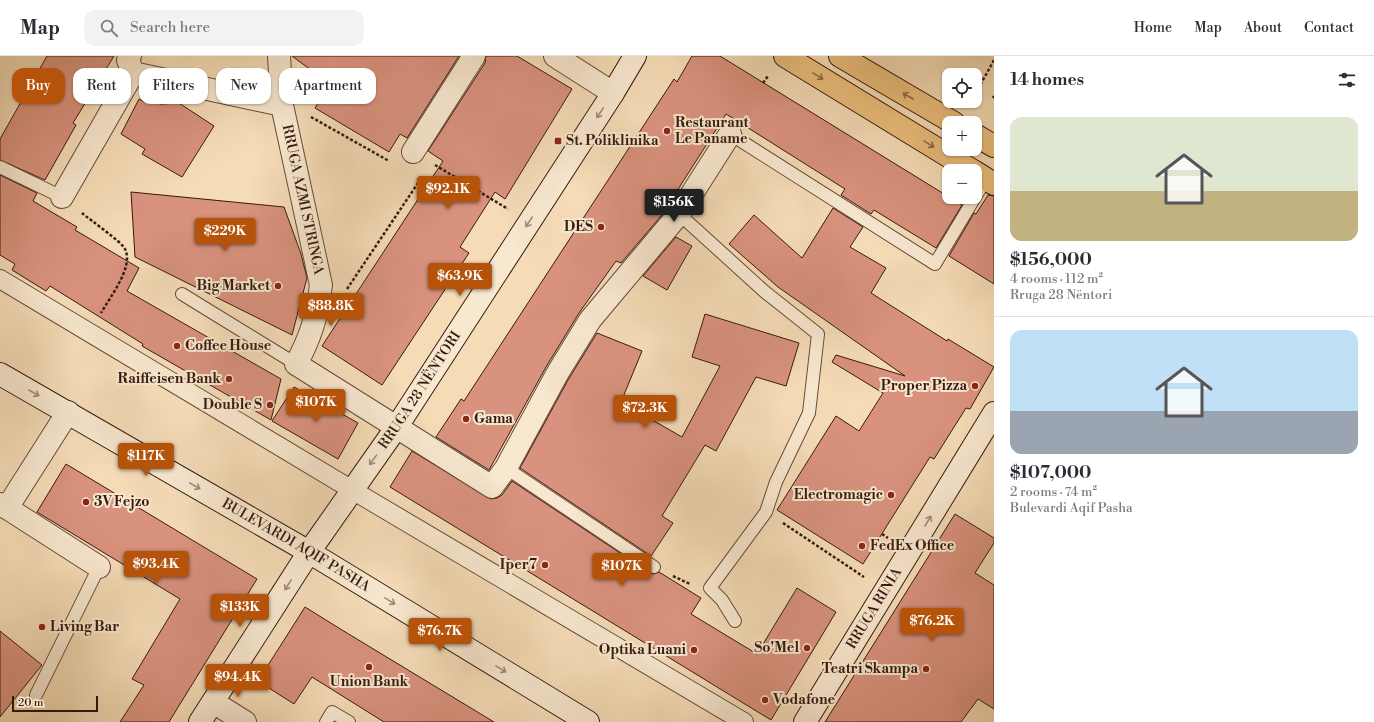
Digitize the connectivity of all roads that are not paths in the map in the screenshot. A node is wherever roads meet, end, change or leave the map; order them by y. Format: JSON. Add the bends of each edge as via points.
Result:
{"nodes":[{"id":1,"x":279,"y":56,"type":"edge"},
{"id":2,"x":474,"y":56,"type":"edge"},
{"id":3,"x":555,"y":56,"type":"edge"},
{"id":4,"x":635,"y":56,"type":"edge"},
{"id":5,"x":785,"y":56,"type":"edge"},
{"id":6,"x":840,"y":56,"type":"edge"},
{"id":7,"x":132,"y":64,"type":"edge"},
{"id":8,"x":613,"y":92,"type":"junction"},
{"id":9,"x":284,"y":110,"type":"junction"},
{"id":10,"x":942,"y":116,"type":"edge"},
{"id":11,"x":730,"y":134,"type":"joint"},
{"id":12,"x":982,"y":139,"type":"edge"},
{"id":13,"x":994,"y":146,"type":"edge"},
{"id":14,"x":422,"y":157,"type":"road end"},
{"id":15,"x":961,"y":164,"type":"edge"},
{"id":16,"x":0,"y":167,"type":"edge"},
{"id":17,"x":62,"y":197,"type":"joint"},
{"id":18,"x":968,"y":204,"type":"edge"},
{"id":19,"x":679,"y":214,"type":"junction"},
{"id":20,"x":0,"y":279,"type":"edge"},
{"id":21,"x":182,"y":294,"type":"dead end"},
{"id":22,"x":296,"y":364,"type":"junction"},
{"id":23,"x":0,"y":374,"type":"edge"},
{"id":24,"x":68,"y":412,"type":"junction"},
{"id":25,"x":994,"y":412,"type":"edge"},
{"id":26,"x":396,"y":428,"type":"junction"},
{"id":27,"x":506,"y":468,"type":"junction"},
{"id":28,"x":352,"y":490,"type":"junction"},
{"id":29,"x":3,"y":506,"type":"edge"},
{"id":30,"x":309,"y":552,"type":"junction"},
{"id":31,"x":99,"y":567,"type":"joint"},
{"id":32,"x":654,"y":567,"type":"road end"},
{"id":33,"x":735,"y":621,"type":"dead end"},
{"id":34,"x":36,"y":695,"type":"dead end"},
{"id":35,"x":213,"y":702,"type":"junction"},
{"id":36,"x":200,"y":722,"type":"edge"},
{"id":37,"x":245,"y":722,"type":"edge"},
{"id":38,"x":326,"y":722,"type":"edge"},
{"id":39,"x":349,"y":722,"type":"edge"},
{"id":40,"x":588,"y":722,"type":"edge"},
{"id":41,"x":744,"y":722,"type":"edge"},
{"id":42,"x":805,"y":722,"type":"edge"}],
"edges":[{"from":1,"to":9,"type":"main road","name":"RRUGA AZMI STRINGA"},
{"from":2,"to":14,"type":"main road"},
{"from":3,"to":8,"type":"main road"},
{"from":4,"to":8,"type":"main road","name":"RRUGA 28 NËNTORI"},
{"from":5,"to":15,"type":"main road","one_way":true},
{"from":10,"to":6,"type":"main road","one_way":true},
{"from":7,"to":9,"type":"main road"},
{"from":7,"to":17,"type":"main road"},
{"from":8,"to":26,"type":"main road","name":"RRUGA 28 NËNTORI","one_way":true},
{"from":9,"to":22,"type":"main road","name":"RRUGA AZMI STRINGA","via":[[321,285],[318,312],[309,340]]},
{"from":11,"to":18,"type":"lane","via":[[936,264]]},
{"from":11,"to":19,"type":"main road"},
{"from":12,"to":13,"type":"main road"},
{"from":16,"to":17,"type":"lane"},
{"from":19,"to":27,"type":"main road","via":[[590,320],[557,374]]},
{"from":19,"to":33,"type":"lane","via":[[766,292],[818,334],[809,413],[776,482],[766,512],[710,588],[722,600]]},
{"from":20,"to":28,"type":"street"},
{"from":21,"to":22,"type":"lane"},
{"from":22,"to":26,"type":"main road"},
{"from":23,"to":24,"type":"main road","name":"BULEVARDI AQIF PASHA","one_way":true},
{"from":24,"to":29,"type":"main road"},
{"from":24,"to":30,"type":"main road","name":"BULEVARDI AQIF PASHA","one_way":true},
{"from":42,"to":25,"type":"main road","name":"RRUGA RINIA","one_way":true},
{"from":26,"to":27,"type":"main road","via":[[492,487]]},
{"from":26,"to":28,"type":"main road","name":"RRUGA 28 NËNTORI","one_way":true},
{"from":27,"to":32,"type":"lane"},
{"from":28,"to":30,"type":"main road","name":"RRUGA 28 NËNTORI"},
{"from":28,"to":41,"type":"street"},
{"from":29,"to":31,"type":"main road"},
{"from":30,"to":35,"type":"main road","name":"RRUGA 28 NËNTORI","one_way":true},
{"from":30,"to":40,"type":"main road","name":"BULEVARDI AQIF PASHA","one_way":true},
{"from":31,"to":34,"type":"lane"},
{"from":35,"to":36,"type":"main road","name":"RRUGA 28 NËNTORI"},
{"from":35,"to":37,"type":"main road"},
{"from":38,"to":39,"type":"lane","via":[[332,712]]}]}
